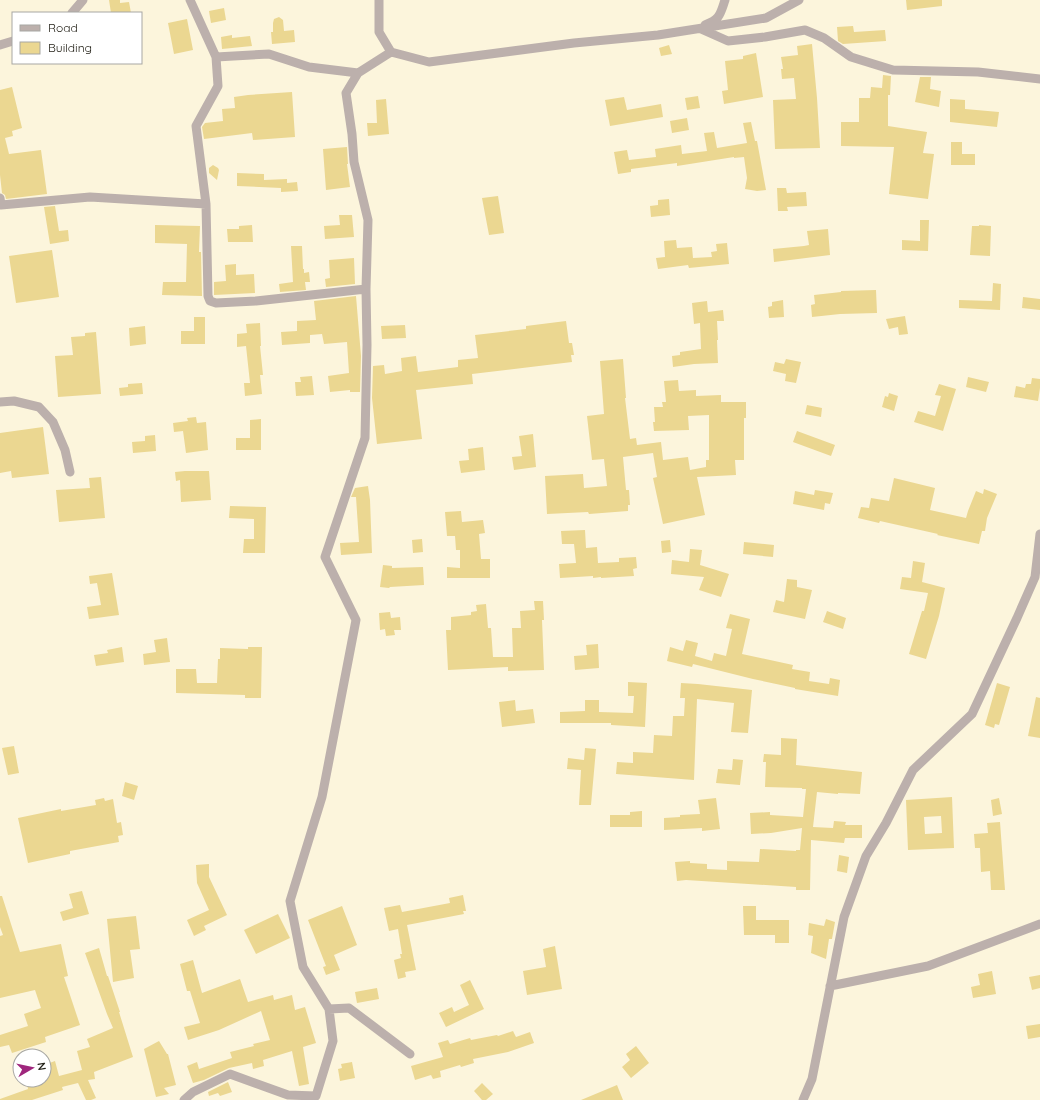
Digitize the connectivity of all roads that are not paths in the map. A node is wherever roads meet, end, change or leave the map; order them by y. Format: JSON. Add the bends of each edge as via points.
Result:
{"nodes":[{"id":1,"x":83,"y":0,"type":"edge"},
{"id":2,"x":190,"y":0,"type":"edge"},
{"id":3,"x":379,"y":0,"type":"edge"},
{"id":4,"x":725,"y":0,"type":"edge"},
{"id":5,"x":799,"y":0,"type":"edge"},
{"id":6,"x":73,"y":12,"type":"edge"},
{"id":7,"x":697,"y":30,"type":"junction"},
{"id":8,"x":12,"y":41,"type":"edge"},
{"id":9,"x":0,"y":45,"type":"edge"},
{"id":10,"x":390,"y":52,"type":"junction"},
{"id":11,"x":216,"y":57,"type":"junction"},
{"id":12,"x":358,"y":73,"type":"junction"},
{"id":13,"x":1040,"y":79,"type":"edge"},
{"id":14,"x":0,"y":198,"type":"edge"},
{"id":15,"x":206,"y":204,"type":"junction"},
{"id":16,"x":366,"y":289,"type":"junction"},
{"id":17,"x":0,"y":402,"type":"edge"},
{"id":18,"x":70,"y":472,"type":"dead end"},
{"id":19,"x":1040,"y":534,"type":"edge"},
{"id":20,"x":1040,"y":924,"type":"edge"},
{"id":21,"x":830,"y":986,"type":"junction"},
{"id":22,"x":329,"y":1009,"type":"junction"},
{"id":23,"x":410,"y":1054,"type":"dead end"},
{"id":24,"x":184,"y":1100,"type":"edge"},
{"id":25,"x":803,"y":1100,"type":"edge"}],
"edges":[{"from":1,"to":6,"type":"street"},
{"from":2,"to":11,"type":"street"},
{"from":3,"to":10,"type":"street","via":[[379,32]]},
{"from":4,"to":7,"type":"street","via":[[716,20]]},
{"from":5,"to":7,"type":"street","via":[[766,18]]},
{"from":7,"to":10,"type":"street","via":[[430,62]]},
{"from":7,"to":13,"type":"street","via":[[728,40],[805,30],[824,38],[850,57],[893,70],[978,72]]},
{"from":8,"to":9,"type":"street"},
{"from":10,"to":12,"type":"street"},
{"from":11,"to":12,"type":"street","via":[[269,54],[310,67]]},
{"from":11,"to":15,"type":"street","via":[[218,86],[196,126]]},
{"from":12,"to":16,"type":"street","via":[[346,93],[354,162],[368,220]]},
{"from":14,"to":15,"type":"street","via":[[1,205],[90,197]]},
{"from":15,"to":16,"type":"street","via":[[210,301],[256,301]]},
{"from":16,"to":22,"type":"street","via":[[365,438],[325,557],[356,620],[322,797],[290,901],[303,967]]},
{"from":17,"to":18,"type":"street","via":[[14,401],[39,407],[53,422],[66,450]]},
{"from":19,"to":21,"type":"street","via":[[1035,576],[972,714],[913,770],[866,856],[844,917]]},
{"from":20,"to":21,"type":"street","via":[[928,966]]},
{"from":21,"to":25,"type":"street","via":[[812,1079]]},
{"from":22,"to":23,"type":"street","via":[[349,1008]]},
{"from":22,"to":24,"type":"street","via":[[333,1041],[316,1096],[288,1095],[230,1074],[193,1092]]}]}
